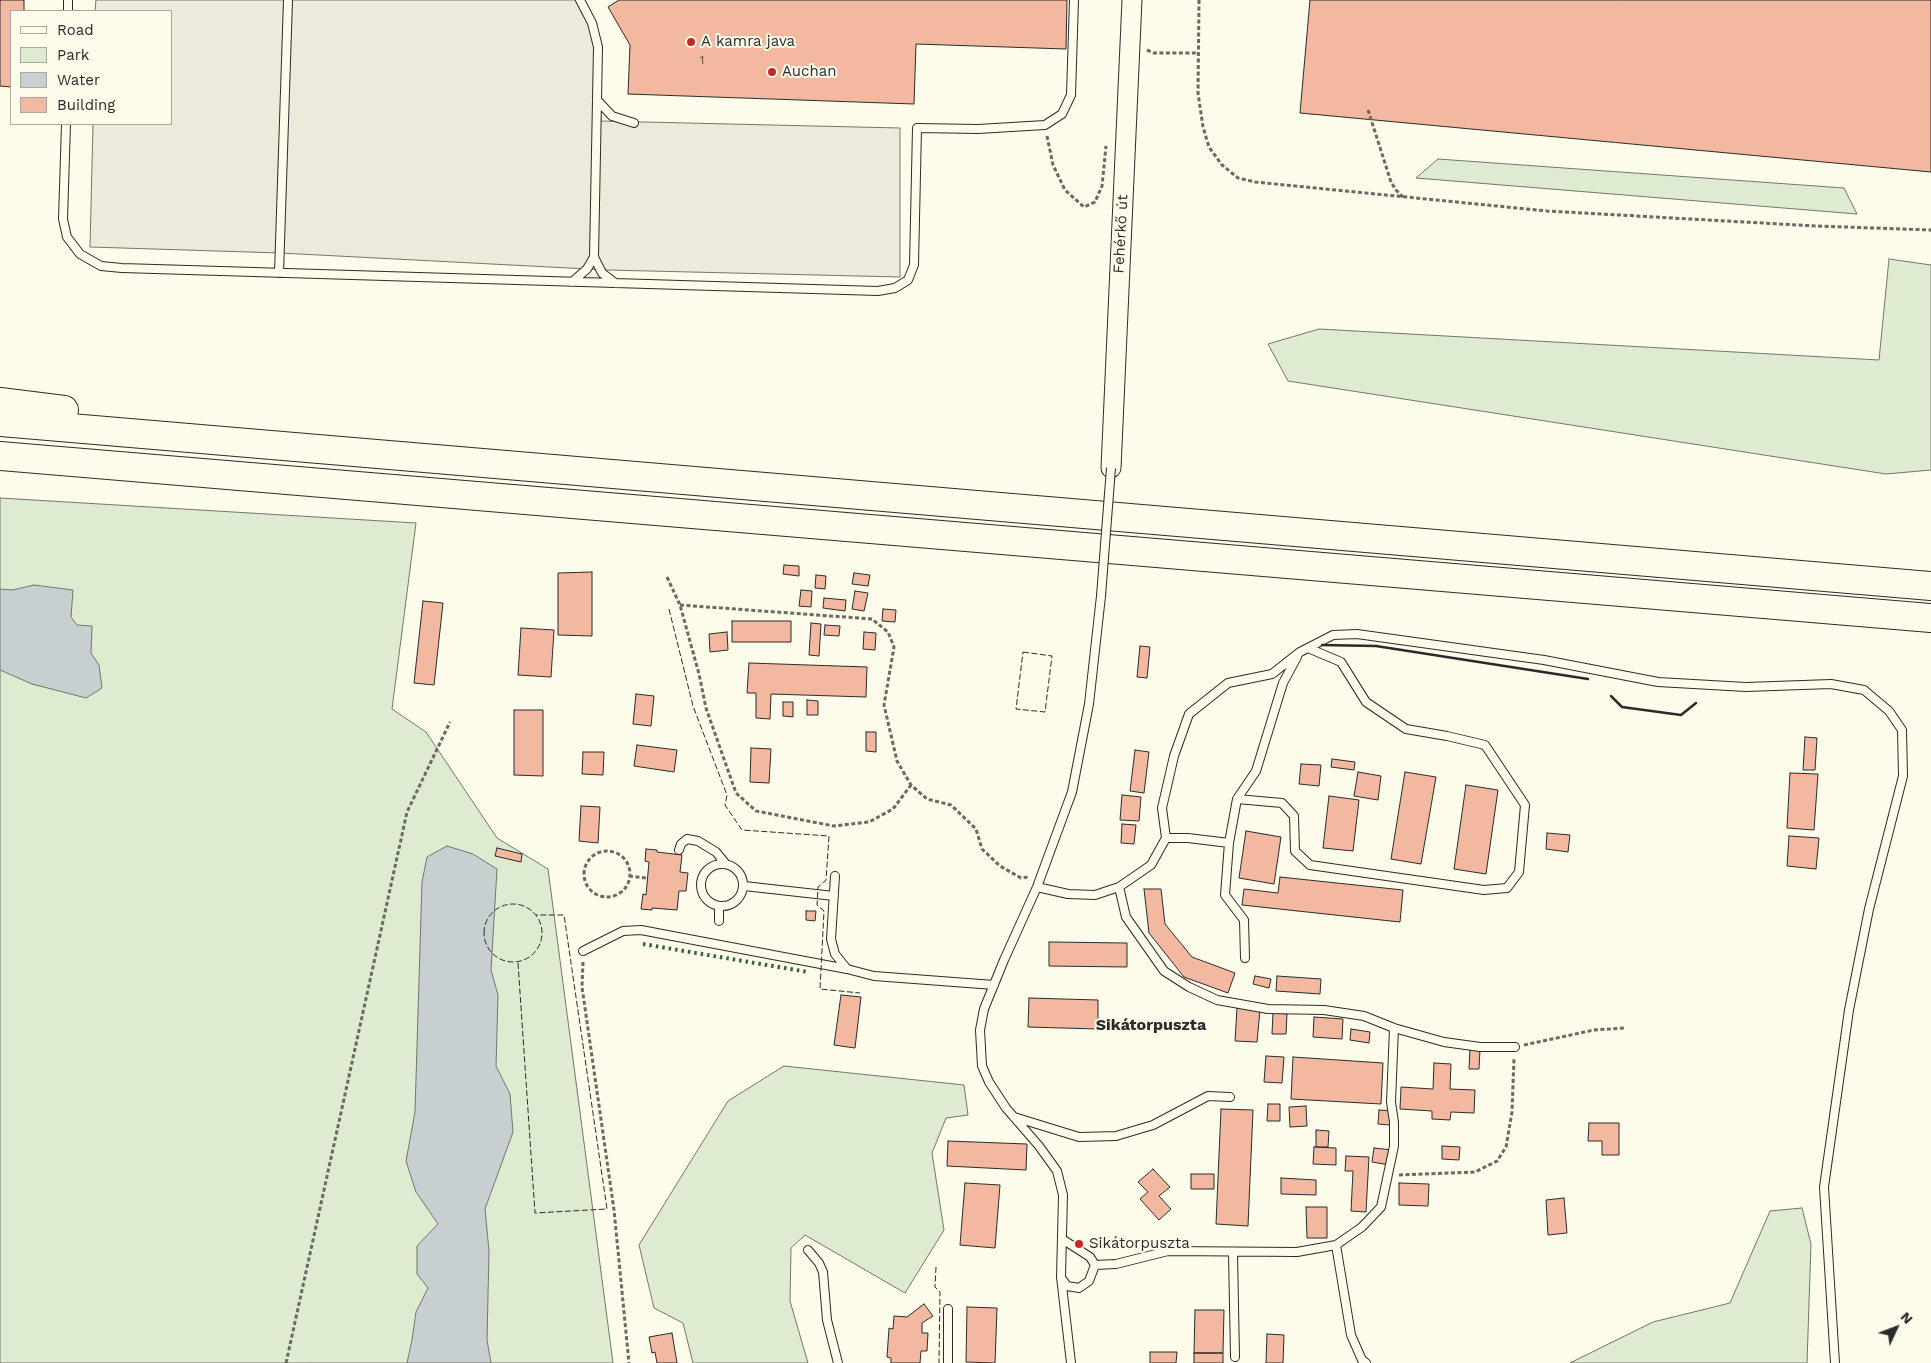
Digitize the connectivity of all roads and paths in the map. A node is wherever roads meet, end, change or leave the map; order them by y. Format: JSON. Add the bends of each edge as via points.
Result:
{"nodes":[{"id":1,"x":288,"y":0,"type":"edge"},
{"id":2,"x":580,"y":0,"type":"edge"},
{"id":3,"x":1074,"y":0,"type":"edge"},
{"id":4,"x":1132,"y":0,"type":"edge"},
{"id":5,"x":1199,"y":0,"type":"edge"},
{"id":6,"x":1130,"y":43,"type":"junction"},
{"id":7,"x":1198,"y":53,"type":"junction"},
{"id":8,"x":597,"y":100,"type":"junction"},
{"id":9,"x":1368,"y":110,"type":"dead end"},
{"id":10,"x":634,"y":123,"type":"dead end"},
{"id":11,"x":66,"y":125,"type":"edge"},
{"id":12,"x":1045,"y":125,"type":"junction"},
{"id":13,"x":1107,"y":140,"type":"dead end"},
{"id":14,"x":1404,"y":198,"type":"junction"},
{"id":15,"x":1931,"y":230,"type":"edge"},
{"id":16,"x":594,"y":257,"type":"junction"},
{"id":17,"x":280,"y":273,"type":"junction"},
{"id":18,"x":572,"y":282,"type":"junction"},
{"id":19,"x":615,"y":283,"type":"junction"},
{"id":20,"x":0,"y":402,"type":"edge"},
{"id":21,"x":0,"y":422,"type":"edge"},
{"id":22,"x":208,"y":440,"type":"junction"},
{"id":23,"x":0,"y":456,"type":"edge"},
{"id":24,"x":75,"y":462,"type":"junction"},
{"id":25,"x":0,"y":463,"type":"edge"},
{"id":26,"x":1111,"y":468,"type":"joint"},
{"id":27,"x":667,"y":577,"type":"dead end"},
{"id":28,"x":1931,"y":586,"type":"edge"},
{"id":29,"x":680,"y":605,"type":"junction"},
{"id":30,"x":1931,"y":618,"type":"edge"},
{"id":31,"x":1308,"y":648,"type":"junction"},
{"id":32,"x":1300,"y":652,"type":"junction"},
{"id":33,"x":450,"y":722,"type":"dead end"},
{"id":34,"x":910,"y":785,"type":"junction"},
{"id":35,"x":1237,"y":799,"type":"junction"},
{"id":36,"x":1166,"y":838,"type":"junction"},
{"id":37,"x":1229,"y":844,"type":"junction"},
{"id":38,"x":679,"y":850,"type":"dead end"},
{"id":39,"x":725,"y":863,"type":"junction"},
{"id":40,"x":629,"y":876,"type":"junction"},
{"id":41,"x":835,"y":876,"type":"dead end"},
{"id":42,"x":1041,"y":877,"type":"junction"},
{"id":43,"x":646,"y":878,"type":"dead end"},
{"id":44,"x":744,"y":886,"type":"junction"},
{"id":45,"x":1119,"y":887,"type":"junction"},
{"id":46,"x":1037,"y":888,"type":"junction"},
{"id":47,"x":834,"y":896,"type":"junction"},
{"id":48,"x":719,"y":906,"type":"junction"},
{"id":49,"x":719,"y":921,"type":"dead end"},
{"id":50,"x":583,"y":951,"type":"joint"},
{"id":51,"x":1244,"y":958,"type":"dead end"},
{"id":52,"x":847,"y":969,"type":"junction"},
{"id":53,"x":994,"y":985,"type":"junction"},
{"id":54,"x":1394,"y":1028,"type":"junction"},
{"id":55,"x":1624,"y":1028,"type":"dead end"},
{"id":56,"x":1515,"y":1047,"type":"junction"},
{"id":57,"x":1230,"y":1097,"type":"dead end"},
{"id":58,"x":1012,"y":1116,"type":"junction"},
{"id":59,"x":1389,"y":1176,"type":"junction"},
{"id":60,"x":1062,"y":1239,"type":"junction"},
{"id":61,"x":1336,"y":1244,"type":"junction"},
{"id":62,"x":808,"y":1250,"type":"dead end"},
{"id":63,"x":1233,"y":1253,"type":"junction"},
{"id":64,"x":1095,"y":1265,"type":"junction"},
{"id":65,"x":1061,"y":1277,"type":"junction"},
{"id":66,"x":948,"y":1309,"type":"dead end"},
{"id":67,"x":1235,"y":1357,"type":"dead end"},
{"id":68,"x":1072,"y":1362,"type":"edge"},
{"id":69,"x":286,"y":1363,"type":"edge"},
{"id":70,"x":629,"y":1363,"type":"edge"},
{"id":71,"x":838,"y":1363,"type":"edge"},
{"id":72,"x":948,"y":1363,"type":"edge"},
{"id":73,"x":1366,"y":1363,"type":"edge"},
{"id":74,"x":1835,"y":1363,"type":"edge"}],
"edges":[{"from":1,"to":17,"type":"lane"},
{"from":2,"to":8,"type":"lane","via":[[592,23],[598,47]]},
{"from":3,"to":12,"type":"lane","via":[[1071,95],[1062,114]]},
{"from":4,"to":6,"type":"street","name":"Fehérkő út"},
{"from":5,"to":7,"type":"path"},
{"from":6,"to":7,"type":"path","via":[[1154,53]]},
{"from":6,"to":26,"type":"street","name":"Fehérkő út"},
{"from":7,"to":14,"type":"path","via":[[1198,93],[1209,147],[1222,165],[1238,178]]},
{"from":8,"to":10,"type":"lane","via":[[612,116]]},
{"from":8,"to":16,"type":"lane"},
{"from":9,"to":14,"type":"path","via":[[1391,182]]},
{"from":11,"to":17,"type":"lane","via":[[63,219],[67,237],[80,254],[102,266],[122,268]]},
{"from":12,"to":13,"type":"path","via":[[1053,165],[1066,190],[1084,207],[1095,202],[1102,186]]},
{"from":12,"to":19,"type":"lane","via":[[917,128],[914,265],[908,280],[895,288],[878,291]]},
{"from":14,"to":15,"type":"path","via":[[1547,211]]},
{"from":16,"to":18,"type":"lane"},
{"from":16,"to":19,"type":"lane","via":[[602,273]]},
{"from":17,"to":18,"type":"lane"},
{"from":18,"to":19,"type":"lane"},
{"from":20,"to":22,"type":"highway","via":[[120,418]]},
{"from":21,"to":22,"type":"highway"},
{"from":22,"to":28,"type":"highway"},
{"from":23,"to":24,"type":"highway"},
{"from":24,"to":25,"type":"highway"},
{"from":24,"to":30,"type":"highway"},
{"from":26,"to":42,"type":"lane","bridge":true,"via":[[1089,704],[1077,770],[1064,817]]},
{"from":27,"to":29,"type":"path"},
{"from":29,"to":34,"type":"path","via":[[872,619],[888,632],[894,647],[884,705],[897,761]]},
{"from":29,"to":34,"type":"path","via":[[706,708],[736,793],[756,811],[834,826],[868,822],[894,809]]},
{"from":31,"to":32,"type":"lane"},
{"from":31,"to":35,"type":"lane","via":[[1341,662],[1366,702],[1406,728],[1485,746],[1525,805],[1519,872],[1507,888],[1484,890],[1310,865],[1295,851],[1294,816],[1282,803]]},
{"from":31,"to":74,"type":"lane","via":[[1332,635],[1357,634],[1544,660],[1658,682],[1746,687],[1831,684],[1864,690],[1889,711],[1902,730],[1903,776],[1869,909],[1849,1010],[1824,1187]]},
{"from":32,"to":35,"type":"lane","via":[[1283,683],[1256,771]]},
{"from":32,"to":36,"type":"lane","via":[[1272,674],[1228,683],[1189,714],[1174,756],[1162,808]]},
{"from":33,"to":69,"type":"path","via":[[407,812]]},
{"from":34,"to":42,"type":"path","via":[[927,799],[951,805],[976,829],[982,849],[1000,866],[1021,878]]},
{"from":35,"to":37,"type":"lane"},
{"from":36,"to":37,"type":"lane"},
{"from":36,"to":45,"type":"lane","via":[[1151,865]]},
{"from":37,"to":51,"type":"lane","via":[[1225,895],[1244,920]]},
{"from":38,"to":39,"type":"lane","via":[[687,840],[698,842],[716,852]]},
{"from":39,"to":44,"type":"lane","via":[[736,868],[744,878]]},
{"from":39,"to":48,"type":"lane","via":[[708,869],[701,885],[704,897]]},
{"from":40,"to":40,"type":"path","via":[[623,857],[614,852],[594,854],[584,871],[585,882],[599,895],[619,893]]},
{"from":40,"to":43,"type":"path"},
{"from":41,"to":47,"type":"lane"},
{"from":42,"to":46,"type":"lane"},
{"from":44,"to":47,"type":"lane"},
{"from":44,"to":48,"type":"lane","via":[[737,901]]},
{"from":45,"to":46,"type":"lane","via":[[1095,895]]},
{"from":45,"to":54,"type":"lane","via":[[1126,917],[1149,950],[1164,971],[1189,987],[1217,1000],[1268,1010],[1324,1010],[1364,1016]]},
{"from":46,"to":53,"type":"lane"},
{"from":47,"to":52,"type":"lane","via":[[831,939],[835,954]]},
{"from":48,"to":49,"type":"lane"},
{"from":50,"to":52,"type":"lane","via":[[623,931],[640,930]]},
{"from":50,"to":70,"type":"path","via":[[582,987],[614,1210]]},
{"from":52,"to":53,"type":"lane","via":[[874,976]]},
{"from":53,"to":58,"type":"lane","via":[[980,1030],[982,1066],[997,1096]]},
{"from":54,"to":56,"type":"lane","via":[[1444,1042]]},
{"from":54,"to":59,"type":"lane","via":[[1391,1102],[1394,1146]]},
{"from":55,"to":56,"type":"path","via":[[1594,1030]]},
{"from":56,"to":59,"type":"path","via":[[1512,1112],[1506,1147],[1497,1161],[1475,1172]]},
{"from":57,"to":58,"type":"lane","via":[[1208,1096],[1153,1125],[1116,1136],[1079,1137]]},
{"from":58,"to":60,"type":"lane","via":[[1057,1171],[1063,1195]]},
{"from":59,"to":61,"type":"lane","via":[[1381,1207],[1362,1227]]},
{"from":60,"to":64,"type":"lane","via":[[1090,1257]]},
{"from":60,"to":65,"type":"lane"},
{"from":61,"to":63,"type":"lane","via":[[1297,1252]]},
{"from":61,"to":73,"type":"lane","via":[[1351,1334]]},
{"from":62,"to":71,"type":"lane","via":[[823,1272],[827,1320]]},
{"from":63,"to":64,"type":"lane","via":[[1168,1251],[1116,1264]]},
{"from":63,"to":67,"type":"lane"},
{"from":64,"to":65,"type":"lane","via":[[1089,1281],[1079,1288],[1067,1286]]},
{"from":65,"to":68,"type":"lane"},
{"from":66,"to":72,"type":"lane"}]}
